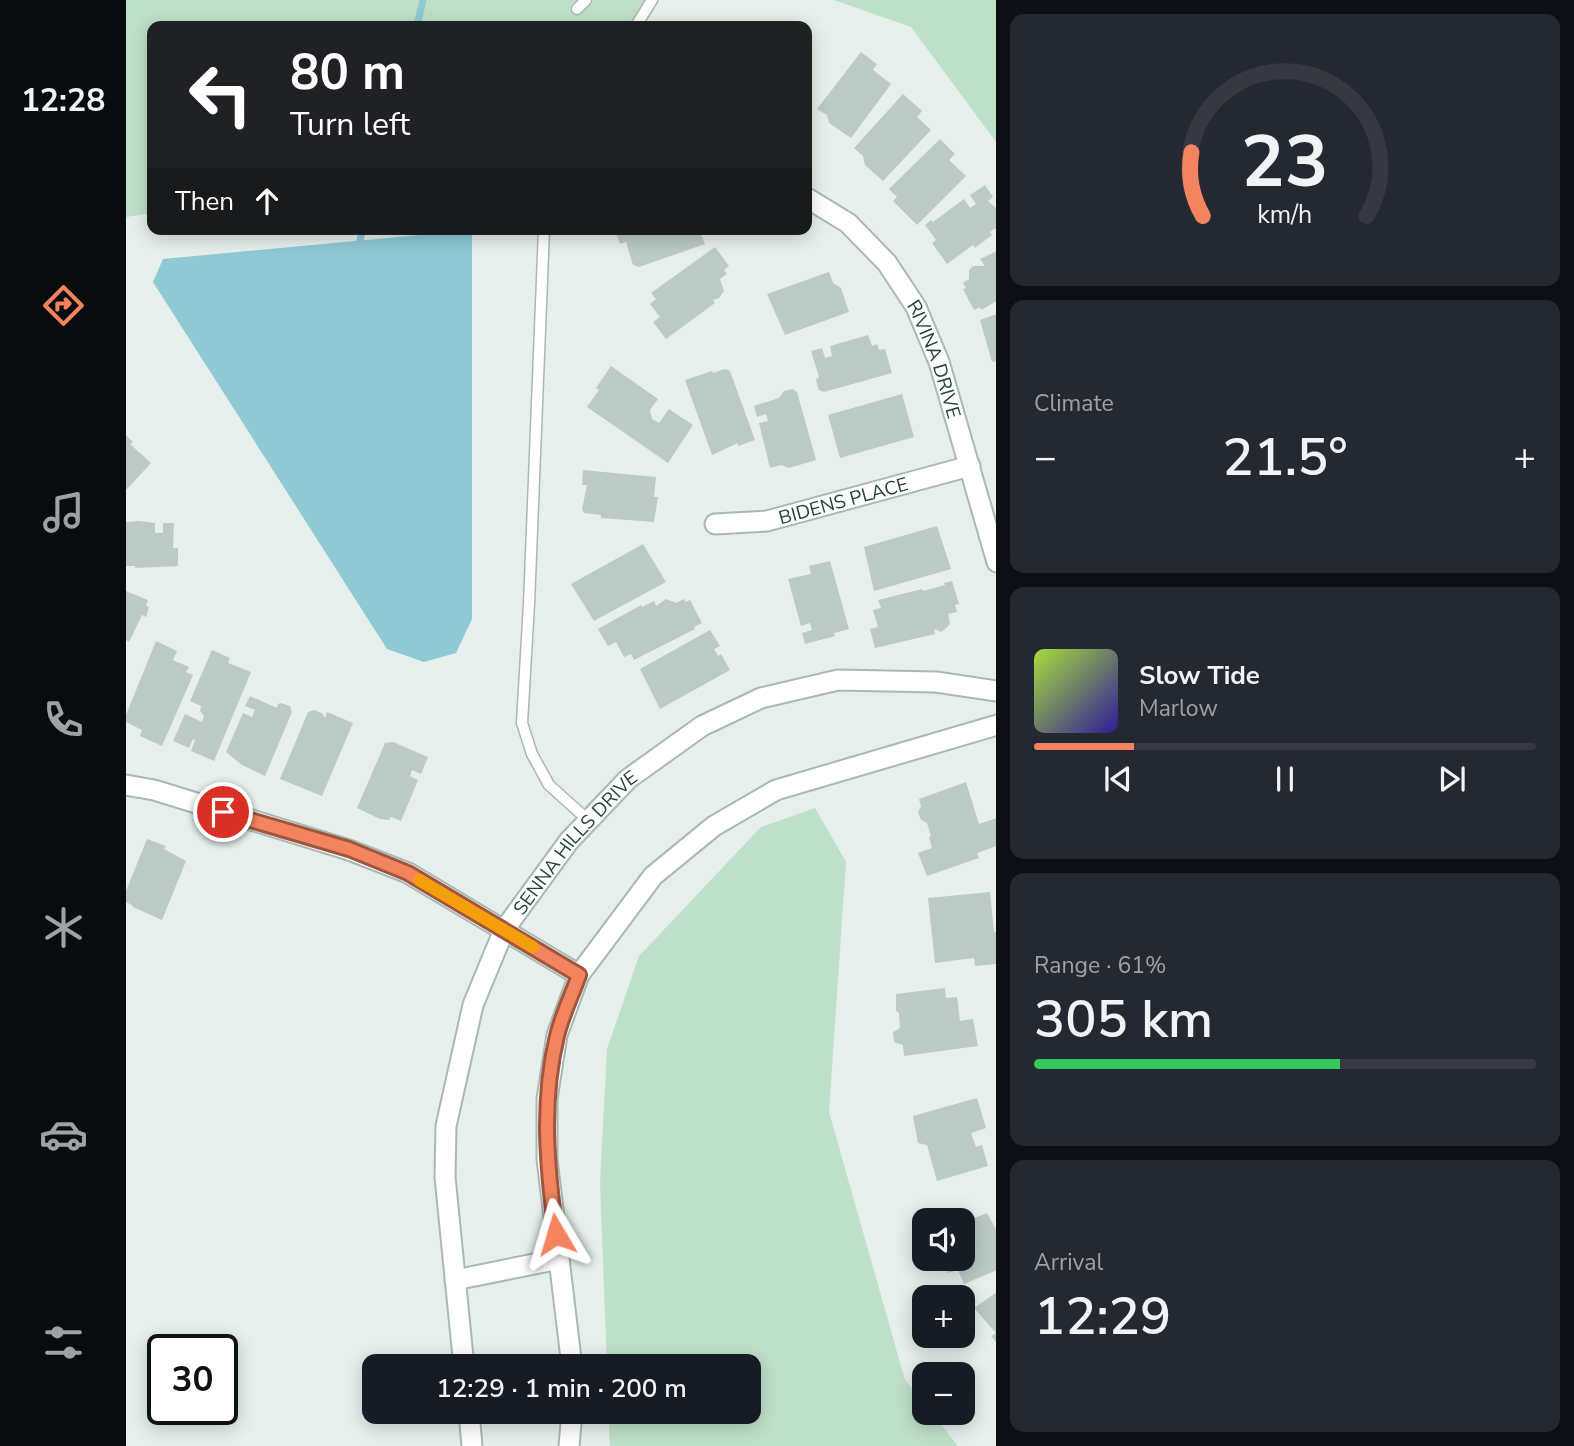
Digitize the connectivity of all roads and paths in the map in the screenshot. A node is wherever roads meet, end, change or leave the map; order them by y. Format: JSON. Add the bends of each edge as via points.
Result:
{"nodes":[{"id":1,"x":586,"y":0,"type":"edge"},
{"id":2,"x":652,"y":0,"type":"edge"},
{"id":3,"x":577,"y":9,"type":"dead end"},
{"id":4,"x":639,"y":21,"type":"edge"},
{"id":5,"x":812,"y":201,"type":"edge"},
{"id":6,"x":544,"y":235,"type":"edge"},
{"id":7,"x":970,"y":466,"type":"junction"},
{"id":8,"x":715,"y":524,"type":"dead end"},
{"id":9,"x":996,"y":562,"type":"edge"},
{"id":10,"x":996,"y":691,"type":"edge"},
{"id":11,"x":996,"y":725,"type":"edge"},
{"id":12,"x":126,"y":785,"type":"edge"},
{"id":13,"x":589,"y":820,"type":"junction"},
{"id":14,"x":504,"y":930,"type":"junction"},
{"id":15,"x":579,"y":975,"type":"junction"},
{"id":16,"x":559,"y":1259,"type":"junction"},
{"id":17,"x":455,"y":1280,"type":"junction"},
{"id":18,"x":463,"y":1354,"type":"edge"},
{"id":19,"x":570,"y":1354,"type":"edge"},
{"id":20,"x":469,"y":1424,"type":"edge"},
{"id":21,"x":571,"y":1424,"type":"edge"},
{"id":22,"x":472,"y":1446,"type":"edge"},
{"id":23,"x":569,"y":1446,"type":"edge"}],
"edges":[{"from":1,"to":3,"type":"lane"},
{"from":2,"to":4,"type":"lane"},
{"from":5,"to":7,"type":"street","name":"RIVINA DRIVE","via":[[848,223],[887,263],[916,307],[939,362]]},
{"from":6,"to":13,"type":"lane","via":[[522,723],[531,754],[549,785]]},
{"from":7,"to":8,"type":"street","name":"BIDENS PLACE","via":[[767,521]]},
{"from":7,"to":9,"type":"street","name":"RIVINA DRIVE"},
{"from":10,"to":13,"type":"street","name":"SENNA HILLS DRIVE","via":[[936,682],[838,680],[761,698],[702,726],[628,779]]},
{"from":11,"to":15,"type":"street","via":[[776,790],[714,826],[653,876]]},
{"from":12,"to":14,"type":"street","via":[[349,849],[408,873]]},
{"from":13,"to":14,"type":"street","name":"SENNA HILLS DRIVE"},
{"from":14,"to":15,"type":"street"},
{"from":14,"to":17,"type":"street","name":"SENNA HILLS DRIVE","via":[[473,1005],[446,1126],[445,1177]]},
{"from":15,"to":16,"type":"street","via":[[557,1035],[547,1099],[547,1159]]},
{"from":16,"to":17,"type":"street"},
{"from":16,"to":19,"type":"street"},
{"from":17,"to":18,"type":"street","name":"SENNA HILLS DRIVE"},
{"from":20,"to":22,"type":"street"},
{"from":21,"to":23,"type":"street"}]}
